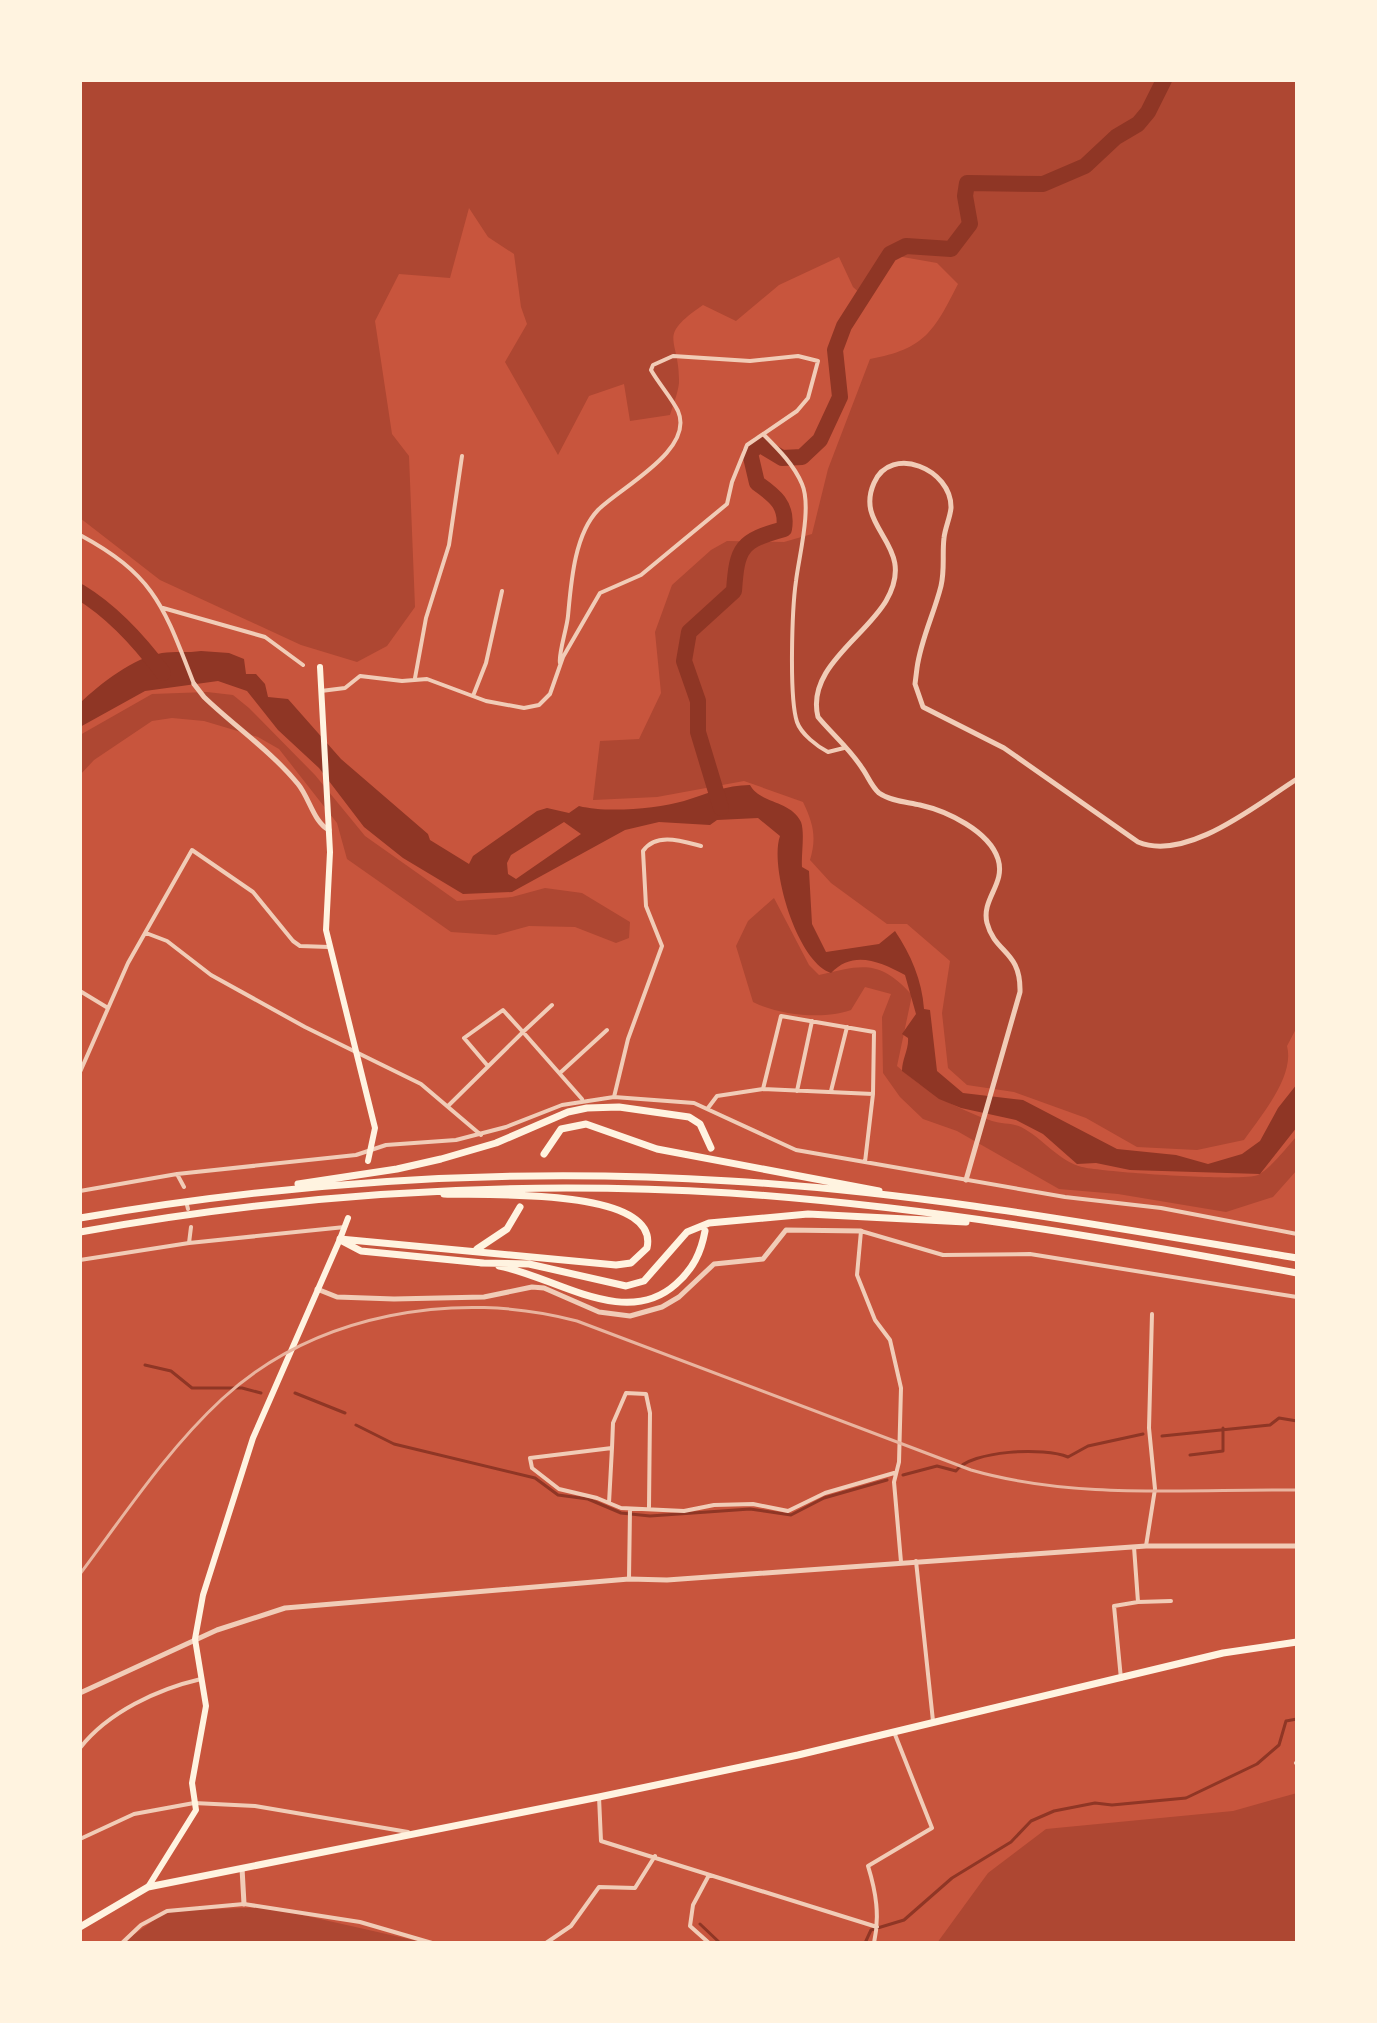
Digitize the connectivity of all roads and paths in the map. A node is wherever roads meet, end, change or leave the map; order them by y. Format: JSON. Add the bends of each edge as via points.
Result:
{"nodes":[{"id":1,"x":764,"y":435,"type":"junction"},
{"id":2,"x":462,"y":456,"type":"dead end"},
{"id":3,"x":80,"y":535,"type":"edge"},
{"id":4,"x":502,"y":591,"type":"dead end"},
{"id":5,"x":163,"y":608,"type":"junction"},
{"id":6,"x":560,"y":663,"type":"junction"},
{"id":7,"x":303,"y":665,"type":"dead end"},
{"id":8,"x":320,"y":667,"type":"dead end"},
{"id":9,"x":415,"y":678,"type":"junction"},
{"id":10,"x":194,"y":684,"type":"joint"},
{"id":11,"x":322,"y":694,"type":"junction"},
{"id":12,"x":473,"y":696,"type":"junction"},
{"id":13,"x":844,"y":748,"type":"junction"},
{"id":14,"x":1297,"y":779,"type":"edge"},
{"id":15,"x":329,"y":830,"type":"junction"},
{"id":16,"x":701,"y":846,"type":"dead end"},
{"id":17,"x":145,"y":933,"type":"junction"},
{"id":18,"x":329,"y":947,"type":"junction"},
{"id":19,"x":80,"y":991,"type":"edge"},
{"id":20,"x":552,"y":1005,"type":"dead end"},
{"id":21,"x":108,"y":1008,"type":"junction"},
{"id":22,"x":812,"y":1021,"type":"junction"},
{"id":23,"x":847,"y":1027,"type":"junction"},
{"id":24,"x":607,"y":1030,"type":"dead end"},
{"id":25,"x":523,"y":1032,"type":"junction"},
{"id":26,"x":357,"y":1055,"type":"junction"},
{"id":27,"x":487,"y":1065,"type":"junction"},
{"id":28,"x":80,"y":1072,"type":"edge"},
{"id":29,"x":560,"y":1072,"type":"junction"},
{"id":30,"x":763,"y":1089,"type":"junction"},
{"id":31,"x":797,"y":1091,"type":"junction"},
{"id":32,"x":831,"y":1092,"type":"junction"},
{"id":33,"x":873,"y":1094,"type":"junction"},
{"id":34,"x":614,"y":1097,"type":"junction"},
{"id":35,"x":582,"y":1100,"type":"junction"},
{"id":36,"x":449,"y":1105,"type":"junction"},
{"id":37,"x":708,"y":1108,"type":"junction"},
{"id":38,"x":481,"y":1135,"type":"junction"},
{"id":39,"x":711,"y":1148,"type":"dead end"},
{"id":40,"x":371,"y":1149,"type":"junction"},
{"id":41,"x":544,"y":1154,"type":"dead end"},
{"id":42,"x":368,"y":1161,"type":"dead end"},
{"id":43,"x":865,"y":1162,"type":"junction"},
{"id":44,"x":177,"y":1174,"type":"junction"},
{"id":45,"x":966,"y":1180,"type":"junction"},
{"id":46,"x":184,"y":1187,"type":"dead end"},
{"id":47,"x":80,"y":1191,"type":"edge"},
{"id":48,"x":398,"y":1192,"type":"junction"},
{"id":49,"x":213,"y":1197,"type":"junction"},
{"id":50,"x":936,"y":1201,"type":"junction"},
{"id":51,"x":520,"y":1207,"type":"dead end"},
{"id":52,"x":80,"y":1218,"type":"edge"},
{"id":53,"x":348,"y":1218,"type":"dead end"},
{"id":54,"x":1018,"y":1225,"type":"junction"},
{"id":55,"x":191,"y":1227,"type":"dead end"},
{"id":56,"x":345,"y":1227,"type":"junction"},
{"id":57,"x":705,"y":1231,"type":"dead end"},
{"id":58,"x":861,"y":1231,"type":"junction"},
{"id":59,"x":80,"y":1232,"type":"edge"},
{"id":60,"x":1297,"y":1234,"type":"edge"},
{"id":61,"x":340,"y":1239,"type":"junction"},
{"id":62,"x":189,"y":1243,"type":"junction"},
{"id":63,"x":475,"y":1250,"type":"junction"},
{"id":64,"x":1297,"y":1258,"type":"edge"},
{"id":65,"x":80,"y":1260,"type":"edge"},
{"id":66,"x":481,"y":1263,"type":"junction"},
{"id":67,"x":1297,"y":1273,"type":"edge"},
{"id":68,"x":317,"y":1289,"type":"junction"},
{"id":69,"x":1297,"y":1297,"type":"edge"},
{"id":70,"x":1152,"y":1314,"type":"dead end"},
{"id":71,"x":612,"y":1448,"type":"junction"},
{"id":72,"x":895,"y":1472,"type":"junction"},
{"id":73,"x":609,"y":1503,"type":"junction"},
{"id":74,"x":649,"y":1507,"type":"junction"},
{"id":75,"x":630,"y":1509,"type":"junction"},
{"id":76,"x":1146,"y":1546,"type":"junction"},
{"id":77,"x":1297,"y":1546,"type":"edge"},
{"id":78,"x":1134,"y":1547,"type":"junction"},
{"id":79,"x":916,"y":1561,"type":"junction"},
{"id":80,"x":901,"y":1562,"type":"junction"},
{"id":81,"x":629,"y":1579,"type":"junction"},
{"id":82,"x":1171,"y":1601,"type":"dead end"},
{"id":83,"x":1138,"y":1602,"type":"junction"},
{"id":84,"x":195,"y":1639,"type":"junction"},
{"id":85,"x":1297,"y":1642,"type":"edge"},
{"id":86,"x":202,"y":1679,"type":"junction"},
{"id":87,"x":1121,"y":1679,"type":"junction"},
{"id":88,"x":80,"y":1693,"type":"edge"},
{"id":89,"x":933,"y":1721,"type":"junction"},
{"id":90,"x":893,"y":1730,"type":"junction"},
{"id":91,"x":80,"y":1748,"type":"edge"},
{"id":92,"x":599,"y":1797,"type":"junction"},
{"id":93,"x":194,"y":1803,"type":"junction"},
{"id":94,"x":412,"y":1833,"type":"junction"},
{"id":95,"x":80,"y":1839,"type":"edge"},
{"id":96,"x":655,"y":1856,"type":"junction"},
{"id":97,"x":242,"y":1868,"type":"junction"},
{"id":98,"x":709,"y":1875,"type":"junction"},
{"id":99,"x":148,"y":1887,"type":"junction"},
{"id":100,"x":244,"y":1904,"type":"junction"},
{"id":101,"x":80,"y":1927,"type":"edge"},
{"id":102,"x":877,"y":1927,"type":"junction"},
{"id":103,"x":122,"y":1943,"type":"edge"},
{"id":104,"x":432,"y":1943,"type":"edge"},
{"id":105,"x":546,"y":1943,"type":"edge"},
{"id":106,"x":709,"y":1943,"type":"edge"},
{"id":107,"x":874,"y":1943,"type":"edge"}],
"edges":[{"from":1,"to":6,"type":"street","via":[[747,445],[727,504],[641,575],[600,593]]},
{"from":1,"to":6,"type":"street","via":[[808,398],[818,361],[798,356],[750,361],[673,356],[653,365],[651,370],[679,414],[680,434],[670,451],[596,512],[570,572]]},
{"from":1,"to":13,"type":"street","via":[[804,486],[792,653],[798,723],[818,747],[828,752]]},
{"from":2,"to":9,"type":"street","via":[[449,545],[426,618]]},
{"from":3,"to":5,"type":"street","via":[[131,569]]},
{"from":4,"to":12,"type":"street"},
{"from":5,"to":7,"type":"street","via":[[265,637]]},
{"from":5,"to":10,"type":"street"},
{"from":6,"to":12,"type":"street","via":[[550,694],[539,705],[524,708]]},
{"from":8,"to":11,"type":"main road"},
{"from":9,"to":11,"type":"street","via":[[360,676],[345,688]]},
{"from":9,"to":12,"type":"street"},
{"from":10,"to":15,"type":"street","via":[[292,777]]},
{"from":11,"to":15,"type":"main road"},
{"from":13,"to":14,"type":"street","via":[[818,717],[815,696],[823,675],[859,637],[893,586],[894,556],[869,513],[869,499],[877,477],[894,465],[912,463],[934,473],[951,508],[941,589],[920,649],[917,697],[931,712],[1004,748],[1153,848],[1172,848],[1209,833]]},
{"from":13,"to":45,"type":"street","via":[[883,796],[939,810],[980,834],[992,846],[1000,871],[986,903],[986,921],[1017,964],[1020,992]]},
{"from":15,"to":18,"type":"main road"},
{"from":16,"to":34,"type":"street","via":[[663,839],[650,842],[643,851],[646,906],[662,946],[628,1039]]},
{"from":17,"to":18,"type":"street","via":[[192,850],[253,892],[293,941]]},
{"from":17,"to":21,"type":"street"},
{"from":17,"to":26,"type":"street","via":[[167,941],[222,981]]},
{"from":18,"to":26,"type":"main road"},
{"from":19,"to":21,"type":"street"},
{"from":20,"to":25,"type":"street"},
{"from":21,"to":28,"type":"street"},
{"from":22,"to":23,"type":"street"},
{"from":22,"to":30,"type":"street","via":[[781,1016]]},
{"from":22,"to":31,"type":"street"},
{"from":23,"to":32,"type":"street"},
{"from":23,"to":33,"type":"street","via":[[876,1035]]},
{"from":24,"to":29,"type":"street"},
{"from":25,"to":27,"type":"street"},
{"from":25,"to":27,"type":"street","via":[[503,1010],[464,1038]]},
{"from":25,"to":29,"type":"street"},
{"from":26,"to":36,"type":"street","via":[[421,1084]]},
{"from":26,"to":40,"type":"main road","via":[[375,1128]]},
{"from":27,"to":36,"type":"street"},
{"from":29,"to":35,"type":"street"},
{"from":30,"to":31,"type":"street"},
{"from":30,"to":37,"type":"street","via":[[717,1096]]},
{"from":31,"to":32,"type":"street"},
{"from":32,"to":33,"type":"street"},
{"from":33,"to":43,"type":"street"},
{"from":34,"to":35,"type":"street"},
{"from":34,"to":37,"type":"street"},
{"from":35,"to":38,"type":"street"},
{"from":36,"to":38,"type":"street"},
{"from":37,"to":43,"type":"street","via":[[773,1142]]},
{"from":38,"to":40,"type":"street"},
{"from":39,"to":49,"type":"highway","via":[[700,1124],[689,1117],[587,1108],[496,1143],[397,1169]]},
{"from":40,"to":42,"type":"main road"},
{"from":40,"to":44,"type":"street","via":[[356,1155]]},
{"from":41,"to":50,"type":"highway","via":[[561,1129],[586,1124],[657,1149]]},
{"from":43,"to":45,"type":"street"},
{"from":44,"to":46,"type":"street"},
{"from":44,"to":47,"type":"street"},
{"from":45,"to":60,"type":"street"},
{"from":48,"to":54,"type":"highway","via":[[542,1188],[730,1193]]},
{"from":48,"to":59,"type":"highway","via":[[216,1210]]},
{"from":48,"to":63,"type":"highway","via":[[571,1199],[632,1215],[649,1235],[642,1256],[616,1265]]},
{"from":49,"to":50,"type":"highway","via":[[397,1180],[541,1175],[730,1181]]},
{"from":49,"to":52,"type":"highway"},
{"from":50,"to":64,"type":"highway"},
{"from":51,"to":63,"type":"highway","via":[[507,1229]]},
{"from":53,"to":56,"type":"main road"},
{"from":54,"to":66,"type":"highway","via":[[808,1214],[709,1223],[687,1232],[644,1281],[626,1286],[529,1264]]},
{"from":54,"to":67,"type":"highway"},
{"from":55,"to":62,"type":"street"},
{"from":56,"to":61,"type":"main road"},
{"from":56,"to":62,"type":"street"},
{"from":57,"to":66,"type":"highway","via":[[687,1273],[660,1296],[634,1302],[602,1299]]},
{"from":58,"to":68,"type":"street","via":[[786,1230],[763,1259],[714,1264],[671,1302],[630,1316],[599,1312],[544,1288],[484,1297],[394,1299],[337,1297]]},
{"from":58,"to":69,"type":"street","via":[[943,1255],[1030,1254]]},
{"from":58,"to":72,"type":"street","via":[[857,1275],[875,1320],[890,1340],[901,1388]]},
{"from":61,"to":63,"type":"highway"},
{"from":61,"to":66,"type":"highway","via":[[361,1251]]},
{"from":61,"to":68,"type":"main road"},
{"from":62,"to":65,"type":"street"},
{"from":68,"to":84,"type":"main road","via":[[253,1438],[203,1595]]},
{"from":70,"to":76,"type":"street","via":[[1149,1419],[1155,1489]]},
{"from":71,"to":73,"type":"street"},
{"from":71,"to":73,"type":"street","via":[[530,1458],[532,1468],[559,1489]]},
{"from":71,"to":74,"type":"street","via":[[613,1423],[626,1393],[646,1394]]},
{"from":72,"to":74,"type":"street","via":[[825,1493],[788,1511],[753,1504],[684,1511]]},
{"from":72,"to":80,"type":"street"},
{"from":73,"to":75,"type":"street"},
{"from":74,"to":75,"type":"street"},
{"from":75,"to":81,"type":"street"},
{"from":76,"to":77,"type":"street"},
{"from":76,"to":78,"type":"street"},
{"from":78,"to":79,"type":"street"},
{"from":78,"to":83,"type":"street"},
{"from":79,"to":80,"type":"street"},
{"from":79,"to":89,"type":"street"},
{"from":80,"to":81,"type":"street"},
{"from":81,"to":84,"type":"street","via":[[285,1608]]},
{"from":82,"to":83,"type":"street"},
{"from":83,"to":87,"type":"street","via":[[1114,1606]]},
{"from":84,"to":86,"type":"main road"},
{"from":84,"to":88,"type":"street"},
{"from":85,"to":87,"type":"highway","via":[[1223,1653]]},
{"from":86,"to":91,"type":"street","via":[[133,1705]]},
{"from":86,"to":93,"type":"main road","via":[[206,1714],[194,1767]]},
{"from":87,"to":89,"type":"highway"},
{"from":89,"to":90,"type":"highway"},
{"from":90,"to":92,"type":"highway"},
{"from":90,"to":102,"type":"street","via":[[932,1828],[868,1866]]},
{"from":92,"to":94,"type":"highway"},
{"from":92,"to":96,"type":"street","via":[[601,1841]]},
{"from":93,"to":94,"type":"street","via":[[255,1806]]},
{"from":93,"to":95,"type":"street","via":[[134,1814]]},
{"from":93,"to":99,"type":"main road","via":[[195,1815]]},
{"from":94,"to":97,"type":"highway"},
{"from":96,"to":98,"type":"street"},
{"from":96,"to":105,"type":"street","via":[[635,1888],[599,1887],[571,1926]]},
{"from":97,"to":99,"type":"highway"},
{"from":97,"to":100,"type":"street"},
{"from":98,"to":102,"type":"street"},
{"from":98,"to":106,"type":"street","via":[[689,1918],[690,1926]]},
{"from":99,"to":101,"type":"highway"},
{"from":100,"to":103,"type":"street","via":[[167,1911]]},
{"from":100,"to":104,"type":"street","via":[[360,1922]]},
{"from":102,"to":107,"type":"street"}]}
